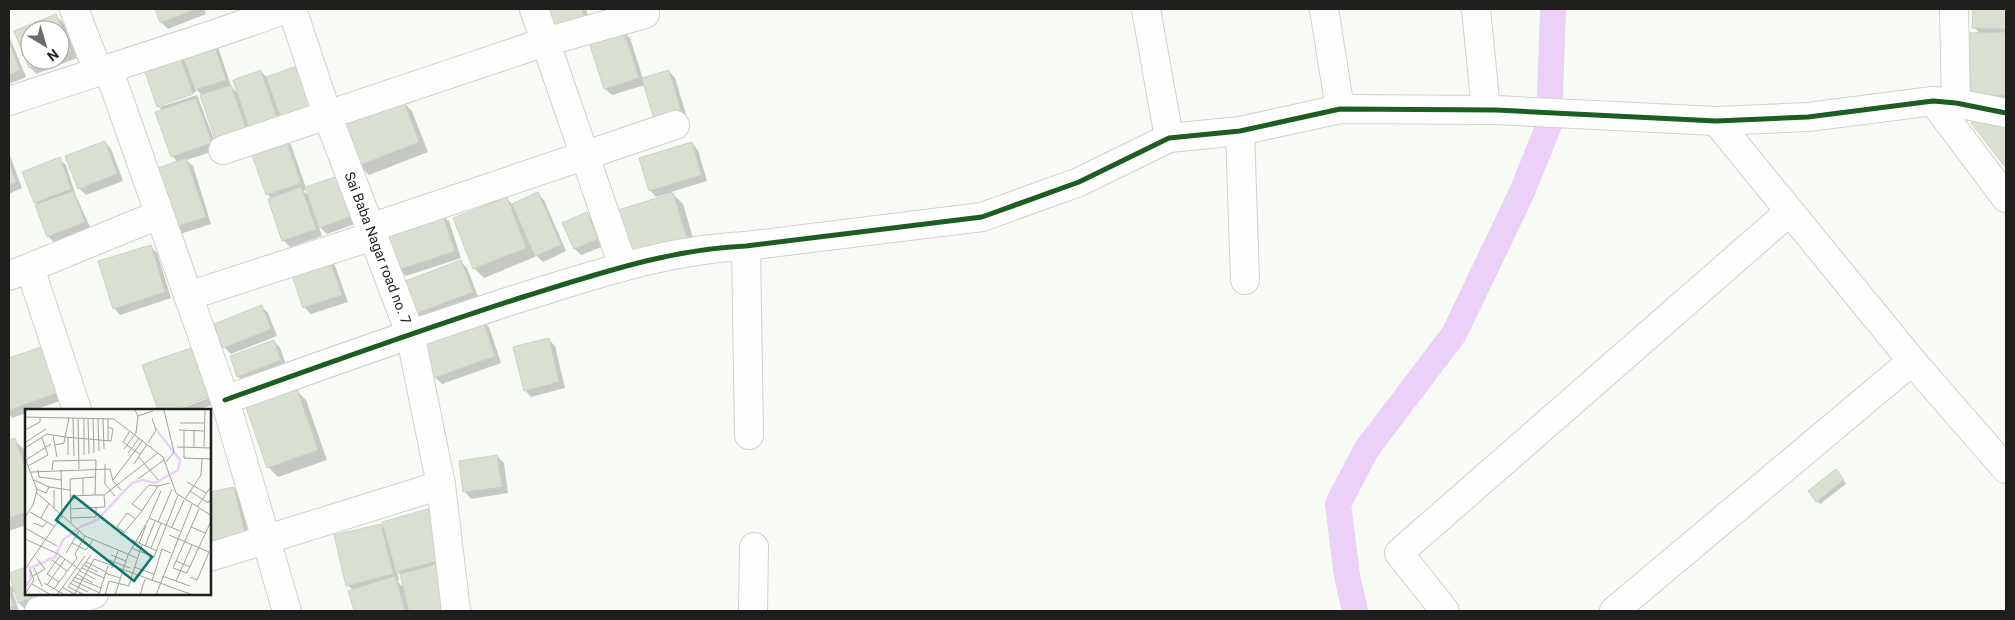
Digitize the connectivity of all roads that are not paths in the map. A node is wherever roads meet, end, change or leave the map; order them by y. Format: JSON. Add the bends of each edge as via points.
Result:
{"nodes":[{"id":1,"x":74,"y":9,"type":"edge"},
{"id":2,"x":286,"y":9,"type":"edge"},
{"id":3,"x":292,"y":9,"type":"edge"},
{"id":4,"x":534,"y":9,"type":"edge"},
{"id":5,"x":1146,"y":9,"type":"edge"},
{"id":6,"x":1324,"y":9,"type":"edge"},
{"id":7,"x":1476,"y":9,"type":"edge"},
{"id":8,"x":1954,"y":9,"type":"edge"},
{"id":9,"x":645,"y":14,"type":"dead end"},
{"id":10,"x":545,"y":42,"type":"junction"},
{"id":11,"x":103,"y":70,"type":"junction"},
{"id":12,"x":9,"y":102,"type":"edge"},
{"id":13,"x":1945,"y":102,"type":"junction"},
{"id":14,"x":1340,"y":109,"type":"junction"},
{"id":15,"x":1491,"y":110,"type":"junction"},
{"id":16,"x":2006,"y":113,"type":"edge"},
{"id":17,"x":328,"y":116,"type":"junction"},
{"id":18,"x":1716,"y":121,"type":"junction"},
{"id":19,"x":676,"y":125,"type":"dead end"},
{"id":20,"x":1240,"y":131,"type":"junction"},
{"id":21,"x":1169,"y":138,"type":"junction"},
{"id":22,"x":223,"y":150,"type":"dead end"},
{"id":23,"x":585,"y":156,"type":"junction"},
{"id":24,"x":2006,"y":198,"type":"edge"},
{"id":25,"x":1789,"y":212,"type":"junction"},
{"id":26,"x":158,"y":216,"type":"junction"},
{"id":27,"x":371,"y":232,"type":"junction"},
{"id":28,"x":746,"y":246,"type":"junction"},
{"id":29,"x":623,"y":266,"type":"junction"},
{"id":30,"x":20,"y":272,"type":"edge"},
{"id":31,"x":1246,"y":280,"type":"dead end"},
{"id":32,"x":188,"y":296,"type":"junction"},
{"id":33,"x":410,"y":333,"type":"junction"},
{"id":34,"x":1912,"y":361,"type":"junction"},
{"id":35,"x":226,"y":400,"type":"junction"},
{"id":36,"x":77,"y":409,"type":"edge"},
{"id":37,"x":749,"y":435,"type":"dead end"},
{"id":38,"x":2006,"y":469,"type":"edge"},
{"id":39,"x":441,"y":485,"type":"junction"},
{"id":40,"x":266,"y":539,"type":"junction"},
{"id":41,"x":754,"y":548,"type":"dead end"},
{"id":42,"x":211,"y":557,"type":"edge"},
{"id":43,"x":91,"y":595,"type":"edge"},
{"id":44,"x":38,"y":611,"type":"edge"},
{"id":45,"x":287,"y":611,"type":"edge"},
{"id":46,"x":456,"y":611,"type":"edge"},
{"id":47,"x":754,"y":611,"type":"edge"},
{"id":48,"x":1445,"y":611,"type":"edge"},
{"id":49,"x":1614,"y":611,"type":"edge"}],
"edges":[{"from":1,"to":11,"type":"street"},
{"from":2,"to":11,"type":"street","via":[[204,39]]},
{"from":3,"to":17,"type":"street","name":"Sai Baba Nagar road no. 7"},
{"from":4,"to":10,"type":"street"},
{"from":5,"to":21,"type":"street"},
{"from":6,"to":14,"type":"street"},
{"from":7,"to":15,"type":"street"},
{"from":8,"to":13,"type":"street"},
{"from":9,"to":10,"type":"street"},
{"from":10,"to":17,"type":"street"},
{"from":10,"to":23,"type":"street"},
{"from":11,"to":12,"type":"street"},
{"from":11,"to":26,"type":"street"},
{"from":13,"to":16,"type":"street"},
{"from":13,"to":18,"type":"street","via":[[1808,117]]},
{"from":13,"to":24,"type":"street"},
{"from":14,"to":15,"type":"street"},
{"from":14,"to":20,"type":"street"},
{"from":15,"to":18,"type":"street"},
{"from":17,"to":22,"type":"street"},
{"from":17,"to":27,"type":"street","name":"Sai Baba Nagar road no. 7"},
{"from":18,"to":25,"type":"street"},
{"from":19,"to":23,"type":"street"},
{"from":20,"to":21,"type":"street"},
{"from":20,"to":31,"type":"street"},
{"from":21,"to":28,"type":"street","via":[[1079,182],[982,217]]},
{"from":23,"to":27,"type":"street"},
{"from":23,"to":29,"type":"street"},
{"from":25,"to":34,"type":"street"},
{"from":25,"to":48,"type":"street","via":[[1399,552]]},
{"from":26,"to":30,"type":"street"},
{"from":26,"to":32,"type":"street"},
{"from":27,"to":32,"type":"street"},
{"from":27,"to":33,"type":"street","name":"Sai Baba Nagar road no. 7"},
{"from":28,"to":29,"type":"street","via":[[706,247]]},
{"from":28,"to":37,"type":"street"},
{"from":29,"to":33,"type":"street"},
{"from":30,"to":36,"type":"street"},
{"from":32,"to":35,"type":"street"},
{"from":33,"to":35,"type":"street"},
{"from":33,"to":39,"type":"street","name":"Sai Baba Nagar road no. 7"},
{"from":34,"to":38,"type":"street"},
{"from":34,"to":49,"type":"street"},
{"from":35,"to":40,"type":"street"},
{"from":39,"to":40,"type":"street"},
{"from":39,"to":46,"type":"street","name":"Sai Baba Nagar road no. 7"},
{"from":40,"to":42,"type":"street"},
{"from":40,"to":45,"type":"street"},
{"from":41,"to":47,"type":"street"},
{"from":43,"to":44,"type":"street"}]}
